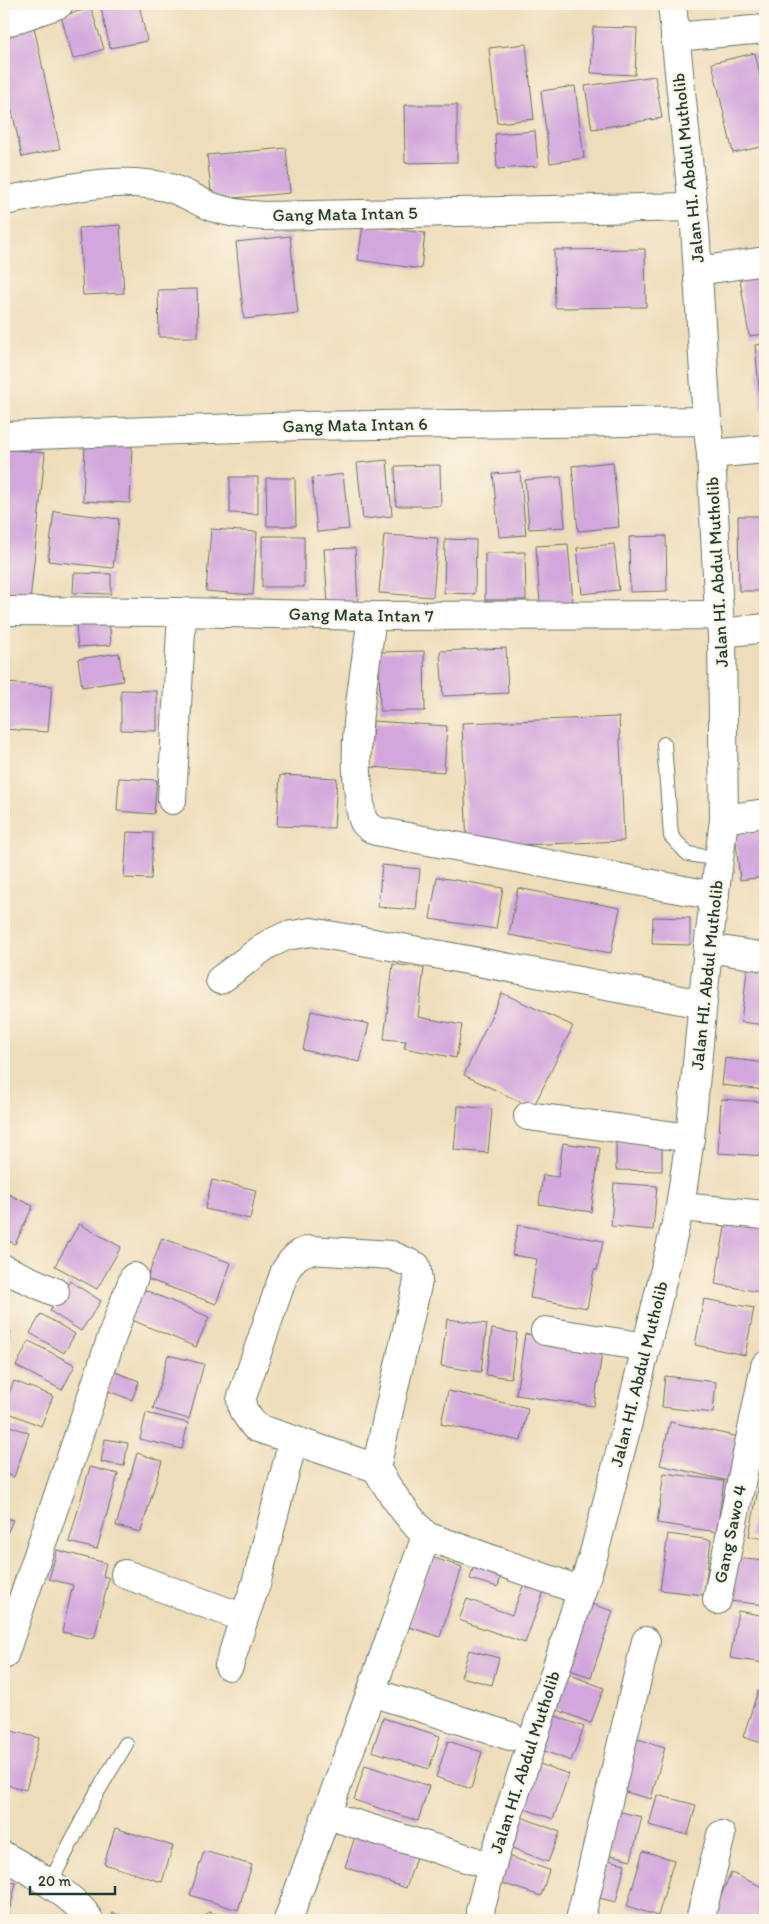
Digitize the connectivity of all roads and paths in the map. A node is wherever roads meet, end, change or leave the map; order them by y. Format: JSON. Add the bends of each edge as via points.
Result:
{"nodes":[{"id":1,"x":59,"y":4,"type":"edge"},
{"id":2,"x":672,"y":4,"type":"edge"},
{"id":3,"x":4,"y":22,"type":"edge"},
{"id":4,"x":765,"y":29,"type":"edge"},
{"id":5,"x":675,"y":37,"type":"junction"},
{"id":6,"x":4,"y":201,"type":"edge"},
{"id":7,"x":693,"y":207,"type":"junction"},
{"id":8,"x":765,"y":262,"type":"edge"},
{"id":9,"x":698,"y":271,"type":"junction"},
{"id":10,"x":707,"y":421,"type":"junction"},
{"id":11,"x":4,"y":436,"type":"edge"},
{"id":12,"x":765,"y":449,"type":"edge"},
{"id":13,"x":711,"y":454,"type":"junction"},
{"id":14,"x":4,"y":611,"type":"edge"},
{"id":15,"x":182,"y":612,"type":"junction"},
{"id":16,"x":372,"y":616,"type":"junction"},
{"id":17,"x":720,"y":624,"type":"junction"},
{"id":18,"x":765,"y":628,"type":"edge"},
{"id":19,"x":664,"y":744,"type":"dead end"},
{"id":20,"x":172,"y":800,"type":"dead end"},
{"id":21,"x":765,"y":813,"type":"edge"},
{"id":22,"x":724,"y":819,"type":"junction"},
{"id":23,"x":720,"y":859,"type":"junction"},
{"id":24,"x":715,"y":896,"type":"junction"},
{"id":25,"x":708,"y":948,"type":"junction"},
{"id":26,"x":765,"y":956,"type":"edge"},
{"id":27,"x":220,"y":980,"type":"dead end"},
{"id":28,"x":702,"y":1004,"type":"junction"},
{"id":29,"x":528,"y":1116,"type":"dead end"},
{"id":30,"x":690,"y":1138,"type":"junction"},
{"id":31,"x":680,"y":1207,"type":"junction"},
{"id":32,"x":765,"y":1215,"type":"edge"},
{"id":33,"x":4,"y":1269,"type":"edge"},
{"id":34,"x":134,"y":1277,"type":"dead end"},
{"id":35,"x":55,"y":1292,"type":"dead end"},
{"id":36,"x":545,"y":1331,"type":"dead end"},
{"id":37,"x":646,"y":1347,"type":"junction"},
{"id":38,"x":765,"y":1366,"type":"edge"},
{"id":39,"x":758,"y":1439,"type":"edge"},
{"id":40,"x":293,"y":1441,"type":"junction"},
{"id":41,"x":376,"y":1468,"type":"junction"},
{"id":42,"x":426,"y":1536,"type":"junction"},
{"id":43,"x":125,"y":1574,"type":"dead end"},
{"id":44,"x":582,"y":1592,"type":"junction"},
{"id":45,"x":717,"y":1600,"type":"dead end"},
{"id":46,"x":244,"y":1618,"type":"junction"},
{"id":47,"x":646,"y":1641,"type":"dead end"},
{"id":48,"x":4,"y":1655,"type":"edge"},
{"id":49,"x":228,"y":1666,"type":"dead end"},
{"id":50,"x":371,"y":1692,"type":"junction"},
{"id":51,"x":510,"y":1736,"type":"dead end"},
{"id":52,"x":126,"y":1744,"type":"dead end"},
{"id":53,"x":327,"y":1815,"type":"junction"},
{"id":54,"x":721,"y":1835,"type":"dead end"},
{"id":55,"x":4,"y":1856,"type":"edge"},
{"id":56,"x":472,"y":1860,"type":"dead end"},
{"id":57,"x":49,"y":1885,"type":"junction"},
{"id":58,"x":89,"y":1920,"type":"edge"},
{"id":59,"x":288,"y":1920,"type":"edge"},
{"id":60,"x":481,"y":1920,"type":"edge"},
{"id":61,"x":580,"y":1920,"type":"edge"},
{"id":62,"x":700,"y":1920,"type":"edge"}],
"edges":[{"from":1,"to":3,"type":"street"},
{"from":2,"to":5,"type":"street","name":"Jalan HI. Abdul Mutholib"},
{"from":4,"to":5,"type":"street"},
{"from":5,"to":7,"type":"street","name":"Jalan HI. Abdul Mutholib"},
{"from":6,"to":7,"type":"street","name":"Gang Mata Intan 5","via":[[115,181],[168,187],[215,208],[264,216]]},
{"from":7,"to":9,"type":"street","name":"Jalan HI. Abdul Mutholib"},
{"from":8,"to":9,"type":"street"},
{"from":9,"to":10,"type":"street","name":"Jalan HI. Abdul Mutholib"},
{"from":10,"to":11,"type":"street","name":"Gang Mata Intan 6","via":[[301,426]]},
{"from":10,"to":13,"type":"street","name":"Jalan HI. Abdul Mutholib"},
{"from":12,"to":13,"type":"street"},
{"from":13,"to":17,"type":"street","name":"Jalan HI. Abdul Mutholib"},
{"from":14,"to":15,"type":"street","name":"Gang Mata Intan 7"},
{"from":15,"to":16,"type":"street","name":"Gang Mata Intan 7"},
{"from":15,"to":20,"type":"street"},
{"from":16,"to":17,"type":"street","name":"Gang Mata Intan 7"},
{"from":16,"to":24,"type":"street","via":[[357,744],[360,806],[369,828]]},
{"from":17,"to":18,"type":"street","name":"Gang Mata Intan 7"},
{"from":17,"to":22,"type":"street","name":"Jalan HI. Abdul Mutholib"},
{"from":19,"to":23,"type":"lane","via":[[671,836],[688,854]]},
{"from":21,"to":22,"type":"street"},
{"from":22,"to":23,"type":"street","name":"Jalan HI. Abdul Mutholib"},
{"from":23,"to":24,"type":"street","name":"Jalan HI. Abdul Mutholib"},
{"from":24,"to":25,"type":"street","name":"Jalan HI. Abdul Mutholib"},
{"from":25,"to":26,"type":"street"},
{"from":25,"to":28,"type":"street","name":"Jalan HI. Abdul Mutholib"},
{"from":27,"to":28,"type":"street","via":[[267,945],[286,936],[312,932]]},
{"from":28,"to":30,"type":"street","name":"Jalan HI. Abdul Mutholib"},
{"from":29,"to":30,"type":"street"},
{"from":30,"to":31,"type":"street","name":"Jalan HI. Abdul Mutholib"},
{"from":31,"to":32,"type":"street"},
{"from":31,"to":37,"type":"street","name":"Jalan HI. Abdul Mutholib"},
{"from":33,"to":35,"type":"street"},
{"from":34,"to":48,"type":"street"},
{"from":36,"to":37,"type":"street"},
{"from":37,"to":44,"type":"street","name":"Jalan HI. Abdul Mutholib"},
{"from":38,"to":39,"type":"street","name":"Gang Sawo 4"},
{"from":39,"to":45,"type":"street","name":"Gang Sawo 4"},
{"from":40,"to":41,"type":"street"},
{"from":40,"to":41,"type":"street","via":[[255,1427],[243,1410],[242,1400],[285,1271],[293,1258],[310,1250],[391,1255],[416,1266],[418,1281]]},
{"from":40,"to":46,"type":"street"},
{"from":41,"to":42,"type":"street","via":[[392,1496]]},
{"from":42,"to":44,"type":"street"},
{"from":42,"to":50,"type":"street"},
{"from":43,"to":46,"type":"street"},
{"from":44,"to":60,"type":"street","name":"Jalan HI. Abdul Mutholib","via":[[493,1861],[480,1911]]},
{"from":46,"to":49,"type":"street"},
{"from":47,"to":61,"type":"street"},
{"from":50,"to":51,"type":"street"},
{"from":50,"to":53,"type":"street"},
{"from":52,"to":57,"type":"lane"},
{"from":53,"to":56,"type":"street"},
{"from":53,"to":59,"type":"street"},
{"from":54,"to":62,"type":"street"},
{"from":55,"to":57,"type":"street"},
{"from":57,"to":58,"type":"street","via":[[76,1904]]}]}
